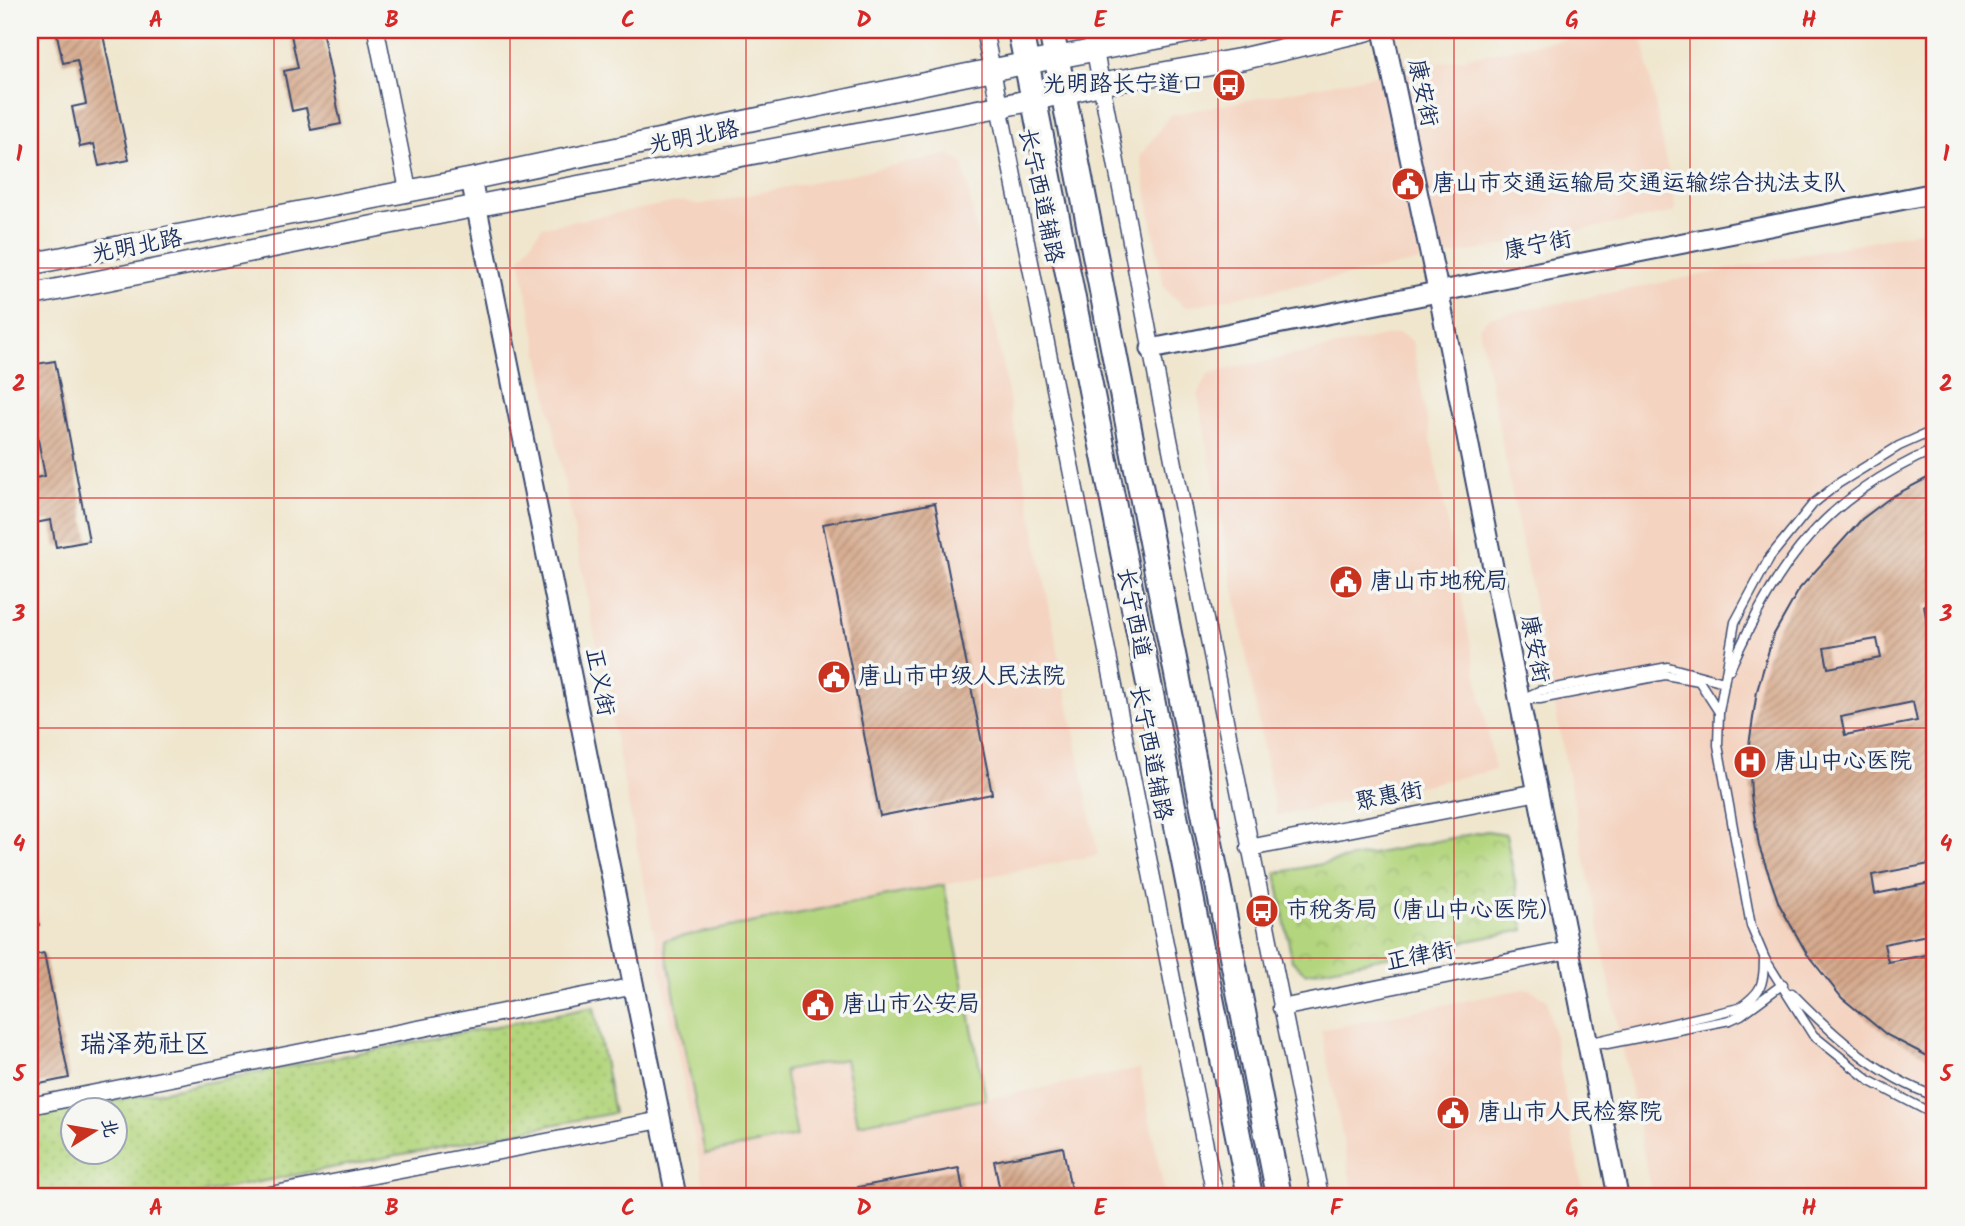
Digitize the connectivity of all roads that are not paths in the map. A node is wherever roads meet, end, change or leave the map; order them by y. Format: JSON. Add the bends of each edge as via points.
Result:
{"nodes":[{"id":1,"x":376,"y":30,"type":"edge"},
{"id":2,"x":984,"y":30,"type":"edge"},
{"id":3,"x":1020,"y":30,"type":"edge"},
{"id":4,"x":1051,"y":30,"type":"edge"},
{"id":5,"x":1091,"y":30,"type":"edge"},
{"id":6,"x":1200,"y":30,"type":"edge"},
{"id":7,"x":1367,"y":30,"type":"edge"},
{"id":8,"x":1383,"y":30,"type":"edge"},
{"id":9,"x":1095,"y":51,"type":"junction"},
{"id":10,"x":1056,"y":57,"type":"junction"},
{"id":11,"x":1026,"y":63,"type":"junction"},
{"id":12,"x":991,"y":70,"type":"junction"},
{"id":13,"x":1102,"y":84,"type":"junction"},
{"id":14,"x":1063,"y":93,"type":"junction"},
{"id":15,"x":1033,"y":100,"type":"junction"},
{"id":16,"x":998,"y":107,"type":"junction"},
{"id":17,"x":471,"y":179,"type":"junction"},
{"id":18,"x":408,"y":190,"type":"junction"},
{"id":19,"x":1935,"y":193,"type":"edge"},
{"id":20,"x":476,"y":206,"type":"junction"},
{"id":21,"x":30,"y":264,"type":"edge"},
{"id":22,"x":1438,"y":290,"type":"junction"},
{"id":23,"x":30,"y":295,"type":"edge"},
{"id":24,"x":1151,"y":349,"type":"junction"},
{"id":25,"x":1935,"y":430,"type":"edge"},
{"id":26,"x":1935,"y":449,"type":"edge"},
{"id":27,"x":1724,"y":682,"type":"junction"},
{"id":28,"x":1519,"y":699,"type":"junction"},
{"id":29,"x":1719,"y":712,"type":"junction"},
{"id":30,"x":1538,"y":792,"type":"junction"},
{"id":31,"x":1249,"y":848,"type":"junction"},
{"id":32,"x":1569,"y":950,"type":"junction"},
{"id":33,"x":1765,"y":959,"type":"junction"},
{"id":34,"x":1783,"y":984,"type":"junction"},
{"id":35,"x":635,"y":986,"type":"junction"},
{"id":36,"x":1280,"y":1009,"type":"junction"},
{"id":37,"x":1588,"y":1043,"type":"junction"},
{"id":38,"x":1935,"y":1096,"type":"edge"},
{"id":39,"x":30,"y":1106,"type":"edge"},
{"id":40,"x":1935,"y":1115,"type":"edge"},
{"id":41,"x":661,"y":1119,"type":"junction"},
{"id":42,"x":265,"y":1196,"type":"edge"},
{"id":43,"x":676,"y":1196,"type":"edge"},
{"id":44,"x":1215,"y":1196,"type":"edge"},
{"id":45,"x":1250,"y":1196,"type":"edge"},
{"id":46,"x":1279,"y":1196,"type":"edge"},
{"id":47,"x":1320,"y":1196,"type":"edge"},
{"id":48,"x":1618,"y":1196,"type":"edge"}],
"edges":[{"from":1,"to":18,"type":"street"},
{"from":2,"to":12,"type":"street","name":"长宁西道辅路"},
{"from":3,"to":11,"type":"main road","name":"长宁西道"},
{"from":4,"to":10,"type":"main road","name":"长宁西道"},
{"from":5,"to":9,"type":"street"},
{"from":6,"to":9,"type":"main road","name":"光明北路"},
{"from":7,"to":13,"type":"main road","name":"光明北路"},
{"from":8,"to":22,"type":"street","name":"康安街"},
{"from":9,"to":10,"type":"main road","name":"光明北路"},
{"from":9,"to":13,"type":"street"},
{"from":10,"to":11,"type":"main road","name":"光明北路"},
{"from":10,"to":14,"type":"main road","name":"长宁西道"},
{"from":11,"to":12,"type":"main road","name":"光明北路"},
{"from":11,"to":15,"type":"main road","name":"长宁西道"},
{"from":12,"to":16,"type":"street","name":"长宁西道辅路"},
{"from":12,"to":17,"type":"main road","name":"光明北路"},
{"from":13,"to":14,"type":"main road","name":"光明北路"},
{"from":13,"to":24,"type":"street"},
{"from":14,"to":15,"type":"main road","name":"光明北路"},
{"from":14,"to":46,"type":"main road","name":"长宁西道"},
{"from":15,"to":16,"type":"main road","name":"光明北路"},
{"from":15,"to":45,"type":"main road","name":"长宁西道"},
{"from":16,"to":20,"type":"main road","name":"光明北路"},
{"from":16,"to":44,"type":"street","name":"长宁西道辅路"},
{"from":17,"to":18,"type":"main road","name":"光明北路"},
{"from":17,"to":20,"type":"street","name":"正义街"},
{"from":18,"to":21,"type":"main road","name":"光明北路"},
{"from":19,"to":22,"type":"street","name":"康宁街"},
{"from":20,"to":23,"type":"main road","name":"光明北路"},
{"from":20,"to":35,"type":"street","name":"正义街"},
{"from":22,"to":24,"type":"street","name":"康宁街"},
{"from":22,"to":28,"type":"street","name":"康安街"},
{"from":24,"to":31,"type":"street"},
{"from":25,"to":27,"type":"lane","via":[[1839,483],[1793,527],[1770,557],[1735,622]]},
{"from":26,"to":27,"type":"lane","via":[[1848,499],[1801,543],[1760,604]]},
{"from":27,"to":28,"type":"lane","via":[[1668,667],[1539,691]]},
{"from":27,"to":29,"type":"lane"},
{"from":28,"to":29,"type":"lane","via":[[1676,674],[1699,681]]},
{"from":28,"to":30,"type":"street","name":"康安街"},
{"from":29,"to":33,"type":"lane","via":[[1718,745],[1751,926]]},
{"from":30,"to":31,"type":"street","name":"聚惠街"},
{"from":30,"to":32,"type":"street","name":"康安街"},
{"from":31,"to":36,"type":"street"},
{"from":32,"to":36,"type":"street","name":"正律街"},
{"from":32,"to":37,"type":"street","name":"康安街"},
{"from":33,"to":34,"type":"lane"},
{"from":33,"to":37,"type":"lane","via":[[1759,994],[1739,1008]]},
{"from":34,"to":37,"type":"lane","via":[[1730,1020],[1606,1044]]},
{"from":34,"to":38,"type":"lane","via":[[1871,1063]]},
{"from":34,"to":40,"type":"lane","via":[[1813,1035],[1841,1060],[1901,1100]]},
{"from":35,"to":39,"type":"street"},
{"from":35,"to":41,"type":"street","name":"正义街"},
{"from":36,"to":47,"type":"street"},
{"from":37,"to":48,"type":"street","name":"康安街"},
{"from":41,"to":42,"type":"street"},
{"from":41,"to":43,"type":"street","name":"正义街"}]}
